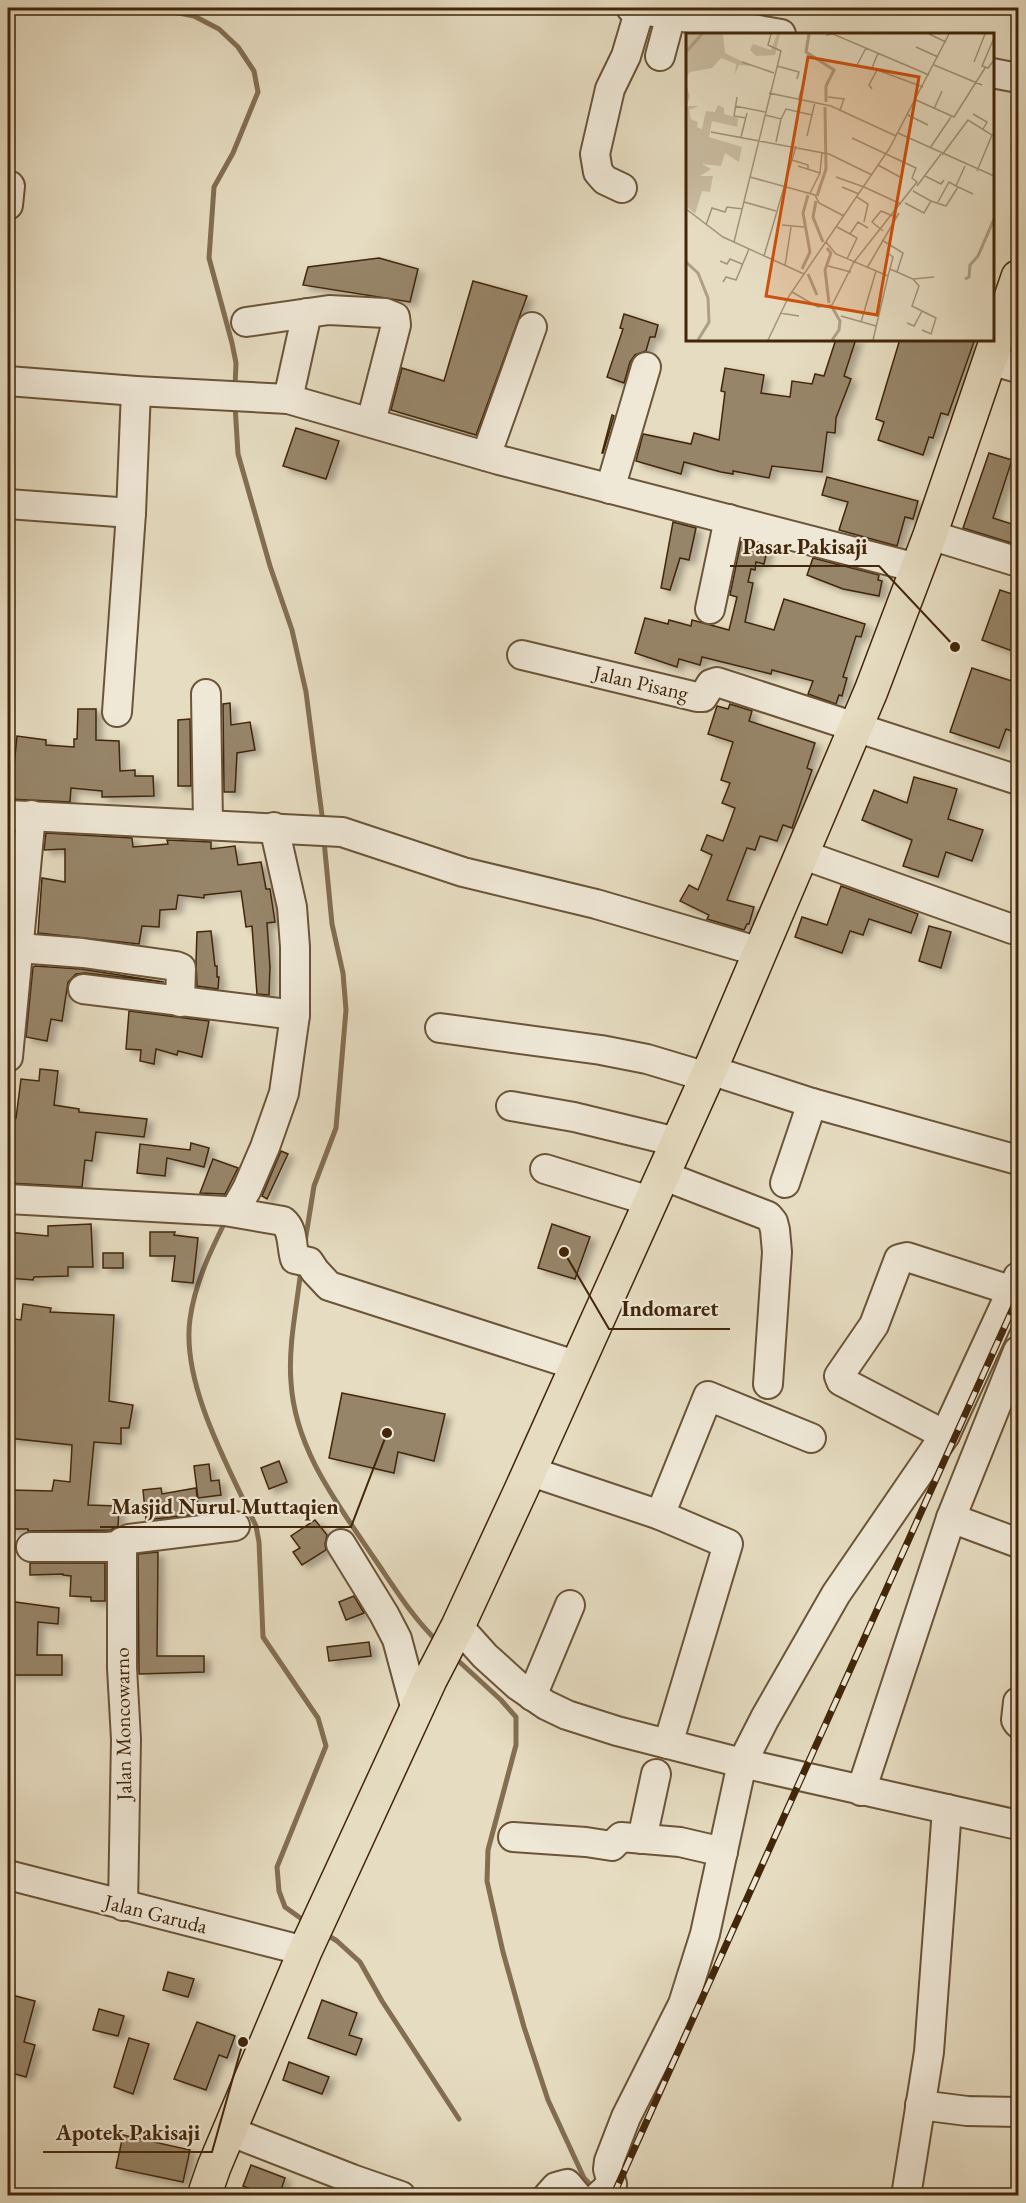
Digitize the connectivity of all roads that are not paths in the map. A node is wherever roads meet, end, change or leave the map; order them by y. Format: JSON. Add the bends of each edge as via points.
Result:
{"nodes":[{"id":1,"x":636,"y":8,"type":"edge"},
{"id":2,"x":671,"y":15,"type":"junction"},
{"id":3,"x":736,"y":31,"type":"edge"},
{"id":4,"x":766,"y":33,"type":"edge"},
{"id":5,"x":660,"y":56,"type":"dead end"},
{"id":6,"x":993,"y":73,"type":"edge"},
{"id":7,"x":1018,"y":78,"type":"edge"},
{"id":8,"x":622,"y":188,"type":"dead end"},
{"id":9,"x":1018,"y":277,"type":"edge"},
{"id":10,"x":307,"y":313,"type":"junction"},
{"id":11,"x":246,"y":322,"type":"dead end"},
{"id":12,"x":532,"y":327,"type":"dead end"},
{"id":13,"x":1004,"y":364,"type":"edge"},
{"id":14,"x":646,"y":367,"type":"dead end"},
{"id":15,"x":8,"y":381,"type":"edge"},
{"id":16,"x":136,"y":391,"type":"junction"},
{"id":17,"x":288,"y":399,"type":"junction"},
{"id":18,"x":371,"y":422,"type":"junction"},
{"id":19,"x":486,"y":456,"type":"junction"},
{"id":20,"x":610,"y":489,"type":"junction"},
{"id":21,"x":8,"y":504,"type":"edge"},
{"id":22,"x":132,"y":513,"type":"junction"},
{"id":23,"x":729,"y":519,"type":"junction"},
{"id":24,"x":930,"y":535,"type":"junction"},
{"id":25,"x":1018,"y":562,"type":"edge"},
{"id":26,"x":917,"y":568,"type":"junction"},
{"id":27,"x":710,"y":609,"type":"dead end"},
{"id":28,"x":522,"y":655,"type":"dead end"},
{"id":29,"x":206,"y":694,"type":"dead end"},
{"id":30,"x":117,"y":712,"type":"dead end"},
{"id":31,"x":855,"y":726,"type":"junction"},
{"id":32,"x":1018,"y":780,"type":"edge"},
{"id":33,"x":19,"y":815,"type":"edge"},
{"id":34,"x":207,"y":825,"type":"junction"},
{"id":35,"x":275,"y":827,"type":"junction"},
{"id":36,"x":801,"y":854,"type":"junction"},
{"id":37,"x":1012,"y":929,"type":"dead end"},
{"id":38,"x":19,"y":948,"type":"junction"},
{"id":39,"x":760,"y":952,"type":"junction"},
{"id":40,"x":83,"y":989,"type":"dead end"},
{"id":41,"x":180,"y":1002,"type":"junction"},
{"id":42,"x":295,"y":1016,"type":"junction"},
{"id":43,"x":440,"y":1028,"type":"dead end"},
{"id":44,"x":8,"y":1058,"type":"edge"},
{"id":45,"x":709,"y":1074,"type":"junction"},
{"id":46,"x":812,"y":1102,"type":"junction"},
{"id":47,"x":511,"y":1106,"type":"dead end"},
{"id":48,"x":677,"y":1142,"type":"junction"},
{"id":49,"x":1018,"y":1160,"type":"edge"},
{"id":50,"x":545,"y":1169,"type":"dead end"},
{"id":51,"x":785,"y":1183,"type":"dead end"},
{"id":52,"x":656,"y":1188,"type":"junction"},
{"id":53,"x":8,"y":1199,"type":"edge"},
{"id":54,"x":230,"y":1212,"type":"junction"},
{"id":55,"x":1016,"y":1284,"type":"edge"},
{"id":56,"x":1018,"y":1351,"type":"edge"},
{"id":57,"x":578,"y":1366,"type":"junction"},
{"id":58,"x":768,"y":1384,"type":"dead end"},
{"id":59,"x":945,"y":1435,"type":"junction"},
{"id":60,"x":811,"y":1438,"type":"dead end"},
{"id":61,"x":529,"y":1471,"type":"junction"},
{"id":62,"x":660,"y":1515,"type":"junction"},
{"id":63,"x":951,"y":1518,"type":"junction"},
{"id":64,"x":235,"y":1526,"type":"dead end"},
{"id":65,"x":122,"y":1542,"type":"junction"},
{"id":66,"x":1018,"y":1543,"type":"edge"},
{"id":67,"x":341,"y":1544,"type":"dead end"},
{"id":68,"x":31,"y":1547,"type":"dead end"},
{"id":69,"x":570,"y":1605,"type":"dead end"},
{"id":70,"x":454,"y":1632,"type":"junction"},
{"id":71,"x":532,"y":1696,"type":"junction"},
{"id":72,"x":1018,"y":1702,"type":"edge"},
{"id":73,"x":416,"y":1710,"type":"junction"},
{"id":74,"x":1018,"y":1723,"type":"edge"},
{"id":75,"x":668,"y":1744,"type":"junction"},
{"id":76,"x":742,"y":1763,"type":"junction"},
{"id":77,"x":656,"y":1774,"type":"dead end"},
{"id":78,"x":861,"y":1791,"type":"junction"},
{"id":79,"x":947,"y":1809,"type":"junction"},
{"id":80,"x":1018,"y":1825,"type":"edge"},
{"id":81,"x":513,"y":1837,"type":"dead end"},
{"id":82,"x":642,"y":1839,"type":"junction"},
{"id":83,"x":723,"y":1852,"type":"junction"},
{"id":84,"x":8,"y":1875,"type":"edge"},
{"id":85,"x":123,"y":1906,"type":"junction"},
{"id":86,"x":313,"y":1936,"type":"junction"},
{"id":87,"x":920,"y":2105,"type":"junction"},
{"id":88,"x":1018,"y":2112,"type":"edge"},
{"id":89,"x":229,"y":2131,"type":"junction"},
{"id":90,"x":604,"y":2191,"type":"edge"},
{"id":91,"x":204,"y":2196,"type":"edge"},
{"id":92,"x":401,"y":2196,"type":"edge"},
{"id":93,"x":548,"y":2196,"type":"edge"},
{"id":94,"x":578,"y":2196,"type":"edge"},
{"id":95,"x":906,"y":2196,"type":"edge"}],
"edges":[{"from":1,"to":2,"type":"street"},
{"from":1,"to":8,"type":"street","via":[[626,56],[610,88],[595,154],[598,172]]},
{"from":2,"to":3,"type":"street"},
{"from":2,"to":5,"type":"street"},
{"from":3,"to":4,"type":"street"},
{"from":6,"to":7,"type":"street"},
{"from":9,"to":13,"type":"highway"},
{"from":10,"to":11,"type":"street"},
{"from":10,"to":17,"type":"street"},
{"from":10,"to":18,"type":"street","via":[[329,310],[395,317]]},
{"from":12,"to":19,"type":"street"},
{"from":13,"to":24,"type":"highway"},
{"from":14,"to":20,"type":"street"},
{"from":15,"to":16,"type":"street"},
{"from":16,"to":17,"type":"street"},
{"from":16,"to":22,"type":"street"},
{"from":17,"to":18,"type":"street"},
{"from":18,"to":19,"type":"street"},
{"from":19,"to":20,"type":"street"},
{"from":20,"to":23,"type":"street"},
{"from":21,"to":22,"type":"street"},
{"from":22,"to":30,"type":"street"},
{"from":23,"to":26,"type":"street"},
{"from":23,"to":27,"type":"street"},
{"from":24,"to":25,"type":"street"},
{"from":24,"to":26,"type":"highway"},
{"from":26,"to":31,"type":"highway"},
{"from":28,"to":31,"type":"street","name":"Jalan Pisang","via":[[700,697],[717,682]]},
{"from":29,"to":34,"type":"street"},
{"from":31,"to":32,"type":"street"},
{"from":31,"to":36,"type":"highway"},
{"from":33,"to":34,"type":"street"},
{"from":33,"to":38,"type":"street"},
{"from":34,"to":35,"type":"street"},
{"from":35,"to":39,"type":"street","via":[[342,832],[464,872],[596,904]]},
{"from":35,"to":42,"type":"street","via":[[292,907]]},
{"from":36,"to":37,"type":"street"},
{"from":36,"to":39,"type":"highway"},
{"from":38,"to":41,"type":"street","via":[[176,966],[181,968],[182,975]]},
{"from":38,"to":44,"type":"street"},
{"from":39,"to":45,"type":"highway"},
{"from":40,"to":41,"type":"street"},
{"from":41,"to":42,"type":"street"},
{"from":42,"to":54,"type":"street","via":[[284,1093],[247,1189]]},
{"from":43,"to":45,"type":"street","via":[[601,1050]]},
{"from":45,"to":46,"type":"street"},
{"from":45,"to":48,"type":"highway"},
{"from":46,"to":49,"type":"street"},
{"from":46,"to":51,"type":"street"},
{"from":47,"to":48,"type":"street"},
{"from":48,"to":52,"type":"highway"},
{"from":50,"to":52,"type":"street"},
{"from":52,"to":57,"type":"highway"},
{"from":52,"to":58,"type":"street","via":[[768,1215],[773,1221],[777,1252]]},
{"from":53,"to":54,"type":"street"},
{"from":54,"to":57,"type":"street","via":[[283,1221],[302,1260],[329,1286]]},
{"from":55,"to":59,"type":"street"},
{"from":55,"to":59,"type":"street","via":[[907,1257],[899,1259],[874,1325],[839,1376],[841,1381]]},
{"from":56,"to":63,"type":"street"},
{"from":57,"to":61,"type":"highway"},
{"from":59,"to":76,"type":"street","via":[[836,1594]]},
{"from":60,"to":62,"type":"street","via":[[708,1396]]},
{"from":61,"to":62,"type":"street"},
{"from":61,"to":70,"type":"highway"},
{"from":62,"to":75,"type":"street","via":[[728,1545]]},
{"from":63,"to":66,"type":"street"},
{"from":63,"to":78,"type":"street"},
{"from":64,"to":65,"type":"street"},
{"from":65,"to":68,"type":"street","via":[[108,1547]]},
{"from":65,"to":85,"type":"street","name":"Jalan Moncowarno","via":[[126,1739]]},
{"from":67,"to":73,"type":"street","via":[[397,1639]]},
{"from":69,"to":71,"type":"street"},
{"from":70,"to":71,"type":"street"},
{"from":70,"to":73,"type":"highway"},
{"from":71,"to":75,"type":"street","via":[[567,1715]]},
{"from":72,"to":74,"type":"street"},
{"from":73,"to":86,"type":"highway"},
{"from":75,"to":76,"type":"street"},
{"from":76,"to":78,"type":"street"},
{"from":76,"to":83,"type":"street"},
{"from":77,"to":82,"type":"street"},
{"from":78,"to":79,"type":"street"},
{"from":79,"to":80,"type":"street"},
{"from":79,"to":87,"type":"street","via":[[929,2052]]},
{"from":81,"to":82,"type":"street","via":[[612,1846],[619,1838]]},
{"from":82,"to":83,"type":"street","via":[[680,1842]]},
{"from":83,"to":90,"type":"street","via":[[705,1934],[683,2004],[626,2116],[609,2161],[612,2184]]},
{"from":84,"to":85,"type":"street","name":"Jalan Garuda"},
{"from":85,"to":86,"type":"street","name":"Jalan Garuda"},
{"from":86,"to":89,"type":"highway"},
{"from":87,"to":88,"type":"street"},
{"from":87,"to":95,"type":"street"},
{"from":89,"to":91,"type":"highway"},
{"from":89,"to":92,"type":"street"},
{"from":93,"to":94,"type":"street","via":[[556,2187],[567,2184]]}]}
